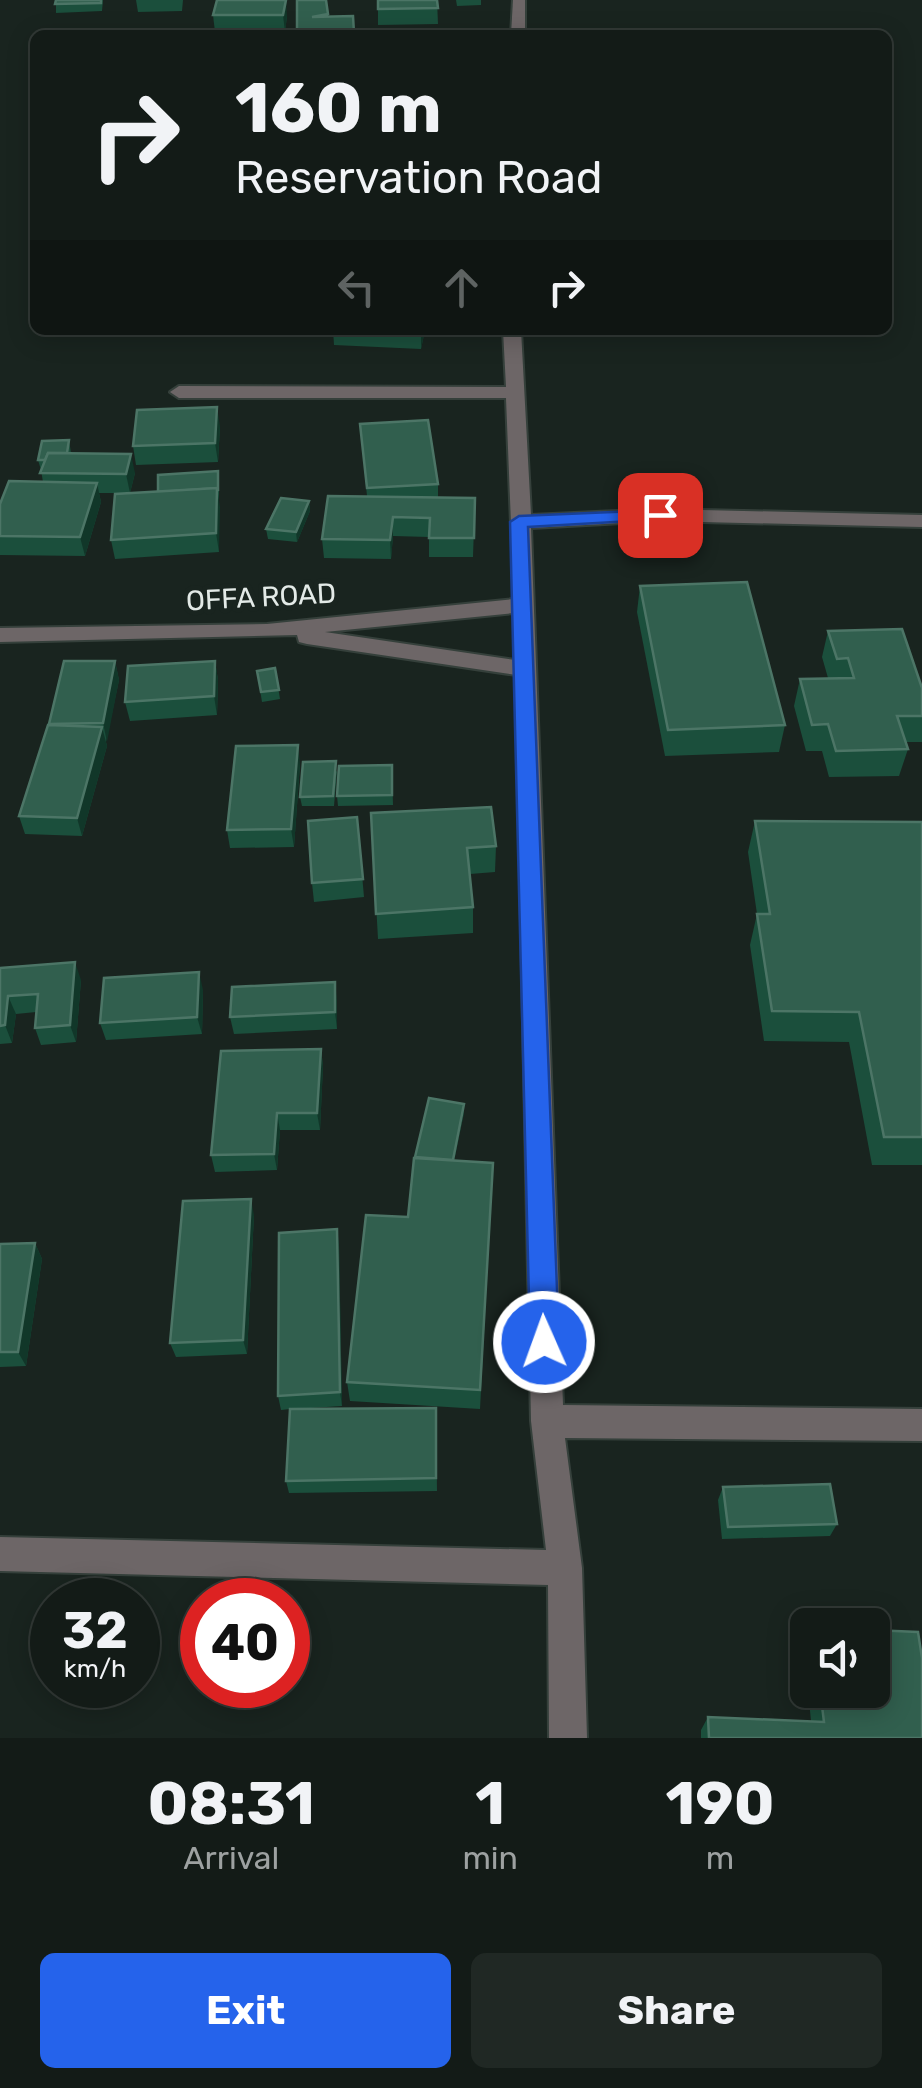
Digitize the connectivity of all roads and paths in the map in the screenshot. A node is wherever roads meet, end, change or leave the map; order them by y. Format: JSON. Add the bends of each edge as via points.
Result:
{"nodes":[{"id":1,"x":519,"y":0,"type":"edge"},
{"id":2,"x":518,"y":30,"type":"edge"},
{"id":3,"x":512,"y":335,"type":"edge"},
{"id":4,"x":180,"y":392,"type":"dead end"},
{"id":5,"x":514,"y":394,"type":"junction"},
{"id":6,"x":922,"y":521,"type":"edge"},
{"id":7,"x":519,"y":522,"type":"junction"},
{"id":8,"x":525,"y":605,"type":"junction"},
{"id":9,"x":267,"y":631,"type":"junction"},
{"id":10,"x":0,"y":635,"type":"edge"},
{"id":11,"x":525,"y":669,"type":"junction"},
{"id":12,"x":547,"y":1420,"type":"junction"},
{"id":13,"x":922,"y":1425,"type":"edge"},
{"id":14,"x":0,"y":1554,"type":"edge"},
{"id":15,"x":565,"y":1568,"type":"junction"},
{"id":16,"x":568,"y":1738,"type":"edge"}],
"edges":[{"from":1,"to":2,"type":"street"},
{"from":3,"to":5,"type":"street"},
{"from":4,"to":5,"type":"street"},
{"from":5,"to":7,"type":"street"},
{"from":6,"to":7,"type":"street","via":[[660,515]]},
{"from":7,"to":8,"type":"street"},
{"from":8,"to":9,"type":"street","name":"OFFA ROAD"},
{"from":8,"to":11,"type":"street"},
{"from":9,"to":10,"type":"street","name":"OFFA ROAD"},
{"from":9,"to":11,"type":"street"},
{"from":11,"to":12,"type":"street"},
{"from":12,"to":13,"type":"street"},
{"from":12,"to":15,"type":"street"},
{"from":14,"to":15,"type":"street"},
{"from":15,"to":16,"type":"street"}]}
